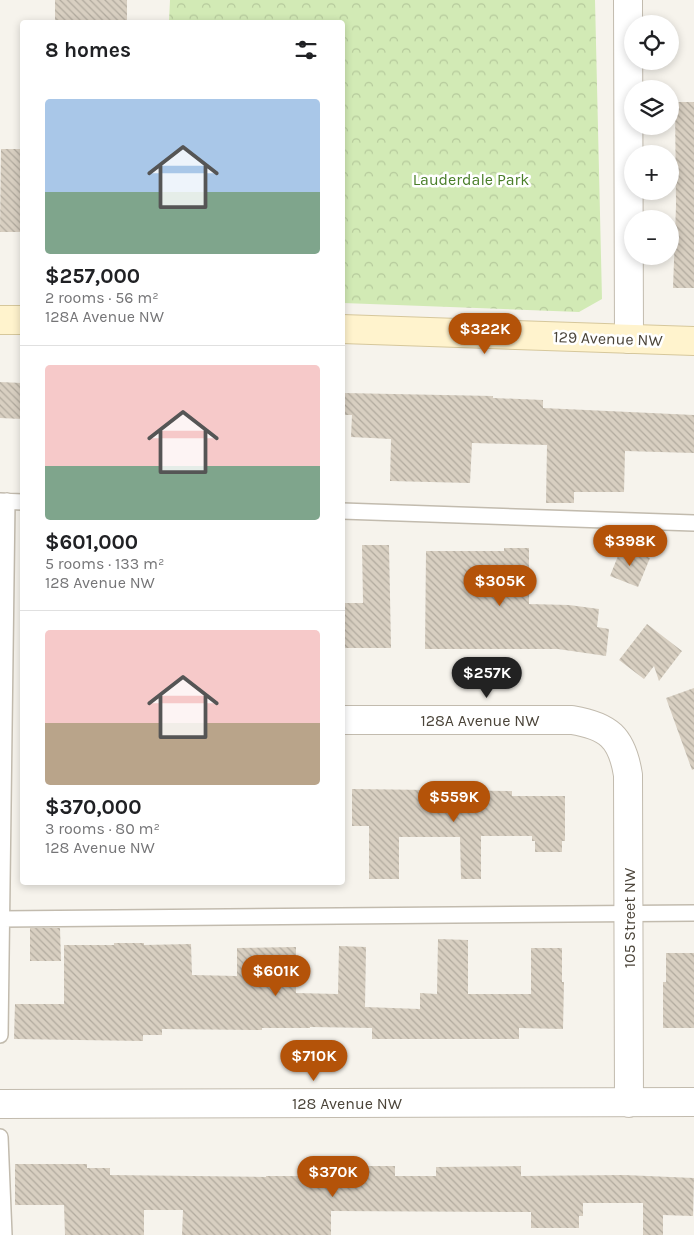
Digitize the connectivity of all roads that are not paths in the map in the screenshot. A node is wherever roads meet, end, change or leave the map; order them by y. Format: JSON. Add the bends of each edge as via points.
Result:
{"nodes":[{"id":1,"x":628,"y":0,"type":"edge"},
{"id":2,"x":0,"y":320,"type":"edge"},
{"id":3,"x":20,"y":320,"type":"edge"},
{"id":4,"x":345,"y":329,"type":"edge"},
{"id":5,"x":629,"y":339,"type":"junction"},
{"id":6,"x":694,"y":341,"type":"edge"},
{"id":7,"x":4,"y":501,"type":"edge"},
{"id":8,"x":20,"y":502,"type":"edge"},
{"id":9,"x":345,"y":511,"type":"edge"},
{"id":10,"x":694,"y":523,"type":"edge"},
{"id":11,"x":345,"y":720,"type":"edge"},
{"id":12,"x":613,"y":737,"type":"joint"},
{"id":13,"x":629,"y":913,"type":"junction"},
{"id":14,"x":694,"y":913,"type":"edge"},
{"id":15,"x":2,"y":919,"type":"junction"},
{"id":16,"x":0,"y":1035,"type":"edge"},
{"id":17,"x":694,"y":1102,"type":"edge"},
{"id":18,"x":629,"y":1103,"type":"junction"},
{"id":19,"x":0,"y":1104,"type":"edge"},
{"id":20,"x":0,"y":1137,"type":"edge"},
{"id":21,"x":4,"y":1235,"type":"edge"}],
"edges":[{"from":1,"to":5,"type":"street"},
{"from":2,"to":3,"type":"street"},
{"from":4,"to":5,"type":"street","name":"129 Avenue NW"},
{"from":5,"to":6,"type":"street","name":"129 Avenue NW"},
{"from":7,"to":8,"type":"lane"},
{"from":7,"to":15,"type":"lane"},
{"from":9,"to":10,"type":"lane"},
{"from":11,"to":12,"type":"street","name":"128A Avenue NW","via":[[572,720],[603,728]]},
{"from":12,"to":13,"type":"street","name":"105 Street NW","via":[[621,748],[628,775]]},
{"from":13,"to":14,"type":"lane"},
{"from":13,"to":15,"type":"lane"},
{"from":13,"to":18,"type":"street","name":"105 Street NW"},
{"from":15,"to":16,"type":"lane"},
{"from":17,"to":18,"type":"street","name":"128 Avenue NW"},
{"from":18,"to":19,"type":"street","name":"128 Avenue NW"},
{"from":20,"to":21,"type":"lane"}]}
